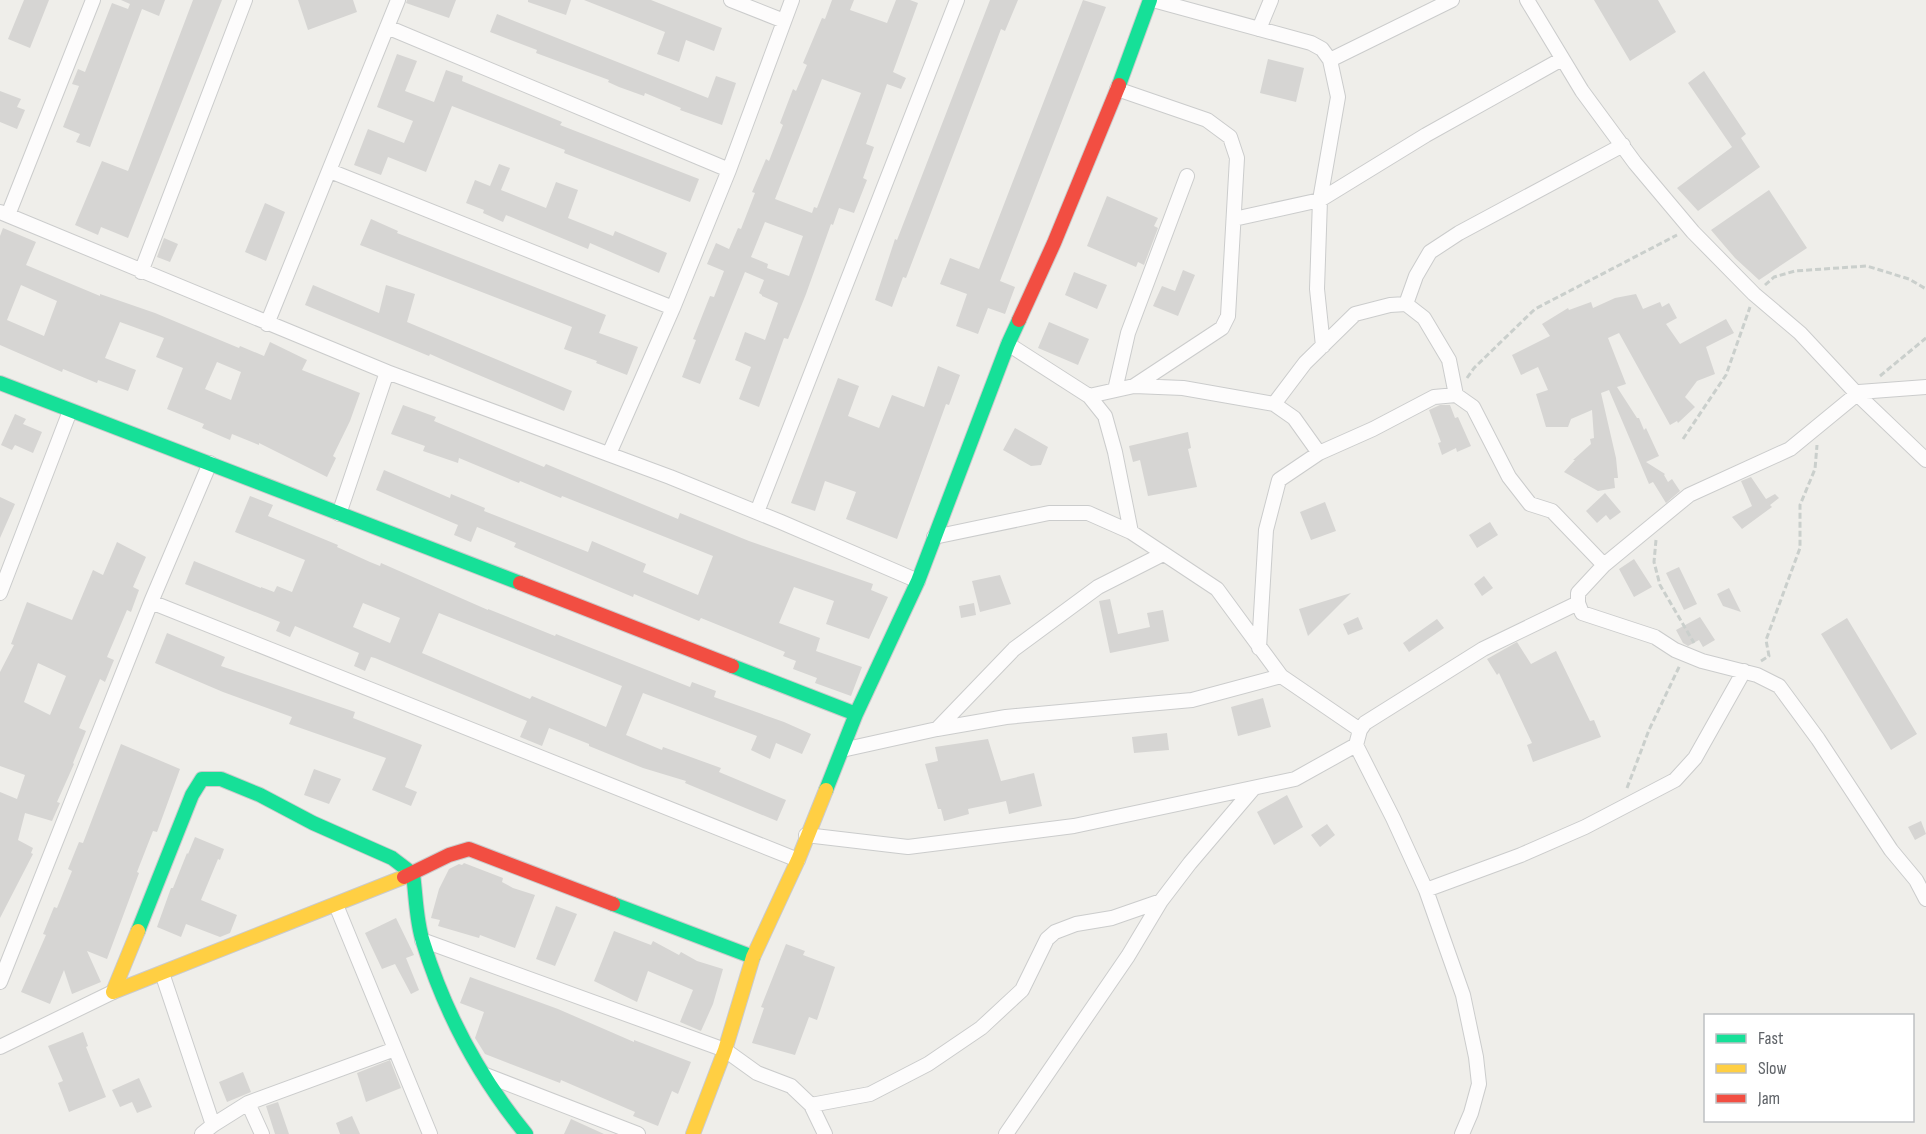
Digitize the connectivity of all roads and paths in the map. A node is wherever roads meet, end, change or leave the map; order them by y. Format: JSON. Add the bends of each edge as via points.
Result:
{"nodes":[{"id":1,"x":93,"y":0,"type":"edge"},
{"id":2,"x":245,"y":0,"type":"edge"},
{"id":3,"x":398,"y":0,"type":"edge"},
{"id":4,"x":730,"y":0,"type":"edge"},
{"id":5,"x":792,"y":0,"type":"edge"},
{"id":6,"x":957,"y":0,"type":"edge"},
{"id":7,"x":1152,"y":0,"type":"edge"},
{"id":8,"x":1271,"y":0,"type":"edge"},
{"id":9,"x":1452,"y":0,"type":"edge"},
{"id":10,"x":1527,"y":0,"type":"edge"},
{"id":11,"x":783,"y":21,"type":"junction"},
{"id":12,"x":387,"y":27,"type":"junction"},
{"id":13,"x":1259,"y":29,"type":"junction"},
{"id":14,"x":1562,"y":59,"type":"junction"},
{"id":15,"x":1330,"y":60,"type":"junction"},
{"id":16,"x":1117,"y":89,"type":"junction"},
{"id":17,"x":1623,"y":145,"type":"junction"},
{"id":18,"x":729,"y":170,"type":"junction"},
{"id":19,"x":330,"y":171,"type":"junction"},
{"id":20,"x":1187,"y":176,"type":"dead end"},
{"id":21,"x":1320,"y":200,"type":"junction"},
{"id":22,"x":4,"y":214,"type":"edge"},
{"id":23,"x":1234,"y":219,"type":"junction"},
{"id":24,"x":1689,"y":228,"type":"junction"},
{"id":25,"x":141,"y":272,"type":"junction"},
{"id":26,"x":1926,"y":289,"type":"edge"},
{"id":27,"x":1754,"y":294,"type":"junction"},
{"id":28,"x":1406,"y":304,"type":"junction"},
{"id":29,"x":673,"y":308,"type":"junction"},
{"id":30,"x":267,"y":324,"type":"junction"},
{"id":31,"x":1926,"y":338,"type":"edge"},
{"id":32,"x":1008,"y":344,"type":"junction"},
{"id":33,"x":1323,"y":346,"type":"junction"},
{"id":34,"x":387,"y":372,"type":"junction"},
{"id":35,"x":0,"y":383,"type":"edge"},
{"id":36,"x":1134,"y":386,"type":"junction"},
{"id":37,"x":1926,"y":387,"type":"edge"},
{"id":38,"x":1115,"y":390,"type":"junction"},
{"id":39,"x":1858,"y":393,"type":"junction"},
{"id":40,"x":1456,"y":395,"type":"junction"},
{"id":41,"x":1089,"y":396,"type":"junction"},
{"id":42,"x":1274,"y":404,"type":"junction"},
{"id":43,"x":70,"y":411,"type":"junction"},
{"id":44,"x":1818,"y":426,"type":"junction"},
{"id":45,"x":1683,"y":439,"type":"dead end"},
{"id":46,"x":1318,"y":453,"type":"junction"},
{"id":47,"x":609,"y":454,"type":"junction"},
{"id":48,"x":1926,"y":460,"type":"edge"},
{"id":49,"x":210,"y":463,"type":"junction"},
{"id":50,"x":757,"y":512,"type":"junction"},
{"id":51,"x":339,"y":514,"type":"junction"},
{"id":52,"x":1131,"y":532,"type":"junction"},
{"id":53,"x":934,"y":537,"type":"junction"},
{"id":54,"x":1657,"y":537,"type":"dead end"},
{"id":55,"x":1163,"y":555,"type":"junction"},
{"id":56,"x":1604,"y":565,"type":"junction"},
{"id":57,"x":918,"y":581,"type":"junction"},
{"id":58,"x":0,"y":593,"type":"edge"},
{"id":59,"x":151,"y":602,"type":"junction"},
{"id":60,"x":1578,"y":603,"type":"junction"},
{"id":61,"x":1259,"y":648,"type":"junction"},
{"id":62,"x":1686,"y":654,"type":"junction"},
{"id":63,"x":1702,"y":661,"type":"junction"},
{"id":64,"x":1744,"y":671,"type":"junction"},
{"id":65,"x":1281,"y":676,"type":"junction"},
{"id":66,"x":855,"y":714,"type":"junction"},
{"id":67,"x":938,"y":729,"type":"junction"},
{"id":68,"x":1360,"y":730,"type":"junction"},
{"id":69,"x":1356,"y":745,"type":"junction"},
{"id":70,"x":842,"y":750,"type":"junction"},
{"id":71,"x":1253,"y":789,"type":"junction"},
{"id":72,"x":1623,"y":808,"type":"junction"},
{"id":73,"x":806,"y":835,"type":"junction"},
{"id":74,"x":798,"y":860,"type":"junction"},
{"id":75,"x":413,"y":874,"type":"junction"},
{"id":76,"x":1426,"y":890,"type":"junction"},
{"id":77,"x":1926,"y":899,"type":"edge"},
{"id":78,"x":1161,"y":902,"type":"junction"},
{"id":79,"x":336,"y":904,"type":"junction"},
{"id":80,"x":422,"y":940,"type":"junction"},
{"id":81,"x":753,"y":957,"type":"junction"},
{"id":82,"x":162,"y":973,"type":"junction"},
{"id":83,"x":0,"y":982,"type":"edge"},
{"id":84,"x":113,"y":992,"type":"junction"},
{"id":85,"x":0,"y":1047,"type":"edge"},
{"id":86,"x":395,"y":1049,"type":"junction"},
{"id":87,"x":725,"y":1050,"type":"junction"},
{"id":88,"x":483,"y":1074,"type":"junction"},
{"id":89,"x":248,"y":1103,"type":"junction"},
{"id":90,"x":811,"y":1105,"type":"junction"},
{"id":91,"x":208,"y":1130,"type":"edge"},
{"id":92,"x":262,"y":1134,"type":"edge"},
{"id":93,"x":430,"y":1134,"type":"edge"},
{"id":94,"x":526,"y":1134,"type":"edge"},
{"id":95,"x":638,"y":1134,"type":"edge"},
{"id":96,"x":693,"y":1134,"type":"edge"},
{"id":97,"x":825,"y":1134,"type":"edge"},
{"id":98,"x":1006,"y":1134,"type":"edge"},
{"id":99,"x":1462,"y":1134,"type":"edge"}],
"edges":[{"from":1,"to":22,"type":"street"},
{"from":2,"to":25,"type":"street"},
{"from":3,"to":12,"type":"street"},
{"from":4,"to":11,"type":"street"},
{"from":5,"to":11,"type":"street"},
{"from":6,"to":50,"type":"street"},
{"from":7,"to":13,"type":"street"},
{"from":7,"to":16,"type":"street"},
{"from":8,"to":13,"type":"street"},
{"from":9,"to":15,"type":"street"},
{"from":10,"to":14,"type":"street"},
{"from":11,"to":18,"type":"street"},
{"from":12,"to":18,"type":"street"},
{"from":12,"to":19,"type":"street"},
{"from":13,"to":15,"type":"street","via":[[1311,43]]},
{"from":14,"to":17,"type":"street"},
{"from":14,"to":21,"type":"street"},
{"from":15,"to":21,"type":"street","via":[[1338,97]]},
{"from":16,"to":23,"type":"street","via":[[1207,120],[1230,137],[1237,158]]},
{"from":16,"to":32,"type":"street"},
{"from":17,"to":24,"type":"street"},
{"from":17,"to":28,"type":"street","via":[[1430,252]]},
{"from":18,"to":29,"type":"street"},
{"from":19,"to":29,"type":"street"},
{"from":19,"to":30,"type":"street"},
{"from":20,"to":38,"type":"street","via":[[1128,333]]},
{"from":21,"to":23,"type":"street"},
{"from":21,"to":33,"type":"street","via":[[1317,289]]},
{"from":22,"to":25,"type":"street"},
{"from":23,"to":36,"type":"street","via":[[1228,316],[1222,328]]},
{"from":24,"to":27,"type":"street"},
{"from":24,"to":40,"type":"path","via":[[1535,309],[1474,368]]},
{"from":25,"to":30,"type":"street"},
{"from":26,"to":27,"type":"path","via":[[1909,279],[1867,266],[1774,277]]},
{"from":27,"to":39,"type":"street","via":[[1800,333]]},
{"from":27,"to":45,"type":"path","via":[[1726,375]]},
{"from":28,"to":33,"type":"street","via":[[1355,314]]},
{"from":28,"to":40,"type":"street","via":[[1432,328],[1449,360]]},
{"from":29,"to":47,"type":"street"},
{"from":30,"to":34,"type":"street"},
{"from":31,"to":39,"type":"path"},
{"from":32,"to":41,"type":"street"},
{"from":32,"to":53,"type":"street"},
{"from":33,"to":42,"type":"street"},
{"from":34,"to":47,"type":"street"},
{"from":34,"to":51,"type":"street"},
{"from":35,"to":43,"type":"street"},
{"from":36,"to":38,"type":"street"},
{"from":36,"to":42,"type":"street","via":[[1182,388]]},
{"from":37,"to":39,"type":"street"},
{"from":38,"to":41,"type":"street"},
{"from":39,"to":44,"type":"street"},
{"from":39,"to":48,"type":"street"},
{"from":40,"to":46,"type":"street","via":[[1434,397]]},
{"from":40,"to":56,"type":"street","via":[[1473,407],[1509,477],[1530,504],[1552,511]]},
{"from":41,"to":52,"type":"street","via":[[1105,416]]},
{"from":42,"to":46,"type":"street","via":[[1294,418]]},
{"from":43,"to":49,"type":"street"},
{"from":43,"to":58,"type":"street"},
{"from":44,"to":56,"type":"street","via":[[1790,449],[1689,495]]},
{"from":44,"to":64,"type":"path","via":[[1815,468],[1800,505],[1800,548],[1766,640],[1769,656]]},
{"from":46,"to":61,"type":"street","via":[[1279,480],[1266,530]]},
{"from":47,"to":50,"type":"street"},
{"from":49,"to":51,"type":"street"},
{"from":49,"to":59,"type":"street"},
{"from":50,"to":57,"type":"street"},
{"from":51,"to":66,"type":"street"},
{"from":52,"to":53,"type":"street","via":[[1088,513],[1049,513]]},
{"from":52,"to":55,"type":"street"},
{"from":53,"to":57,"type":"street"},
{"from":54,"to":63,"type":"path","via":[[1654,562],[1660,585]]},
{"from":55,"to":61,"type":"street","via":[[1217,589]]},
{"from":55,"to":67,"type":"street","via":[[1098,587],[1014,648]]},
{"from":56,"to":60,"type":"street","via":[[1578,593]]},
{"from":57,"to":66,"type":"street"},
{"from":59,"to":74,"type":"street"},
{"from":59,"to":83,"type":"street"},
{"from":60,"to":62,"type":"street","via":[[1582,613],[1655,637]]},
{"from":60,"to":68,"type":"street","via":[[1483,649],[1365,723]]},
{"from":61,"to":65,"type":"street"},
{"from":62,"to":63,"type":"street"},
{"from":62,"to":72,"type":"path","via":[[1649,730]]},
{"from":63,"to":64,"type":"street"},
{"from":64,"to":72,"type":"street","via":[[1695,759],[1675,780]]},
{"from":64,"to":77,"type":"street","via":[[1779,686]]},
{"from":65,"to":67,"type":"street","via":[[1192,700],[1006,717]]},
{"from":65,"to":68,"type":"street"},
{"from":66,"to":70,"type":"street"},
{"from":67,"to":70,"type":"street"},
{"from":68,"to":69,"type":"street"},
{"from":69,"to":71,"type":"street","via":[[1295,779]]},
{"from":69,"to":76,"type":"street"},
{"from":70,"to":73,"type":"street"},
{"from":71,"to":73,"type":"street","via":[[1074,826],[908,847]]},
{"from":71,"to":78,"type":"street"},
{"from":72,"to":76,"type":"street","via":[[1521,855]]},
{"from":73,"to":74,"type":"street"},
{"from":74,"to":81,"type":"street"},
{"from":75,"to":79,"type":"street"},
{"from":75,"to":80,"type":"street"},
{"from":75,"to":81,"type":"street","via":[[469,849]]},
{"from":75,"to":84,"type":"street","via":[[392,858],[260,795],[221,779],[202,779],[192,795]]},
{"from":76,"to":99,"type":"street","via":[[1463,995],[1476,1056],[1479,1084]]},
{"from":78,"to":90,"type":"street","via":[[1055,932],[1047,939],[1022,990],[981,1028],[928,1064],[870,1094]]},
{"from":78,"to":98,"type":"street"},
{"from":79,"to":82,"type":"street"},
{"from":79,"to":86,"type":"street"},
{"from":80,"to":87,"type":"street"},
{"from":80,"to":88,"type":"street","via":[[458,1033]]},
{"from":81,"to":87,"type":"street"},
{"from":82,"to":84,"type":"street"},
{"from":82,"to":91,"type":"street"},
{"from":84,"to":85,"type":"street"},
{"from":86,"to":89,"type":"street"},
{"from":86,"to":93,"type":"street"},
{"from":87,"to":90,"type":"street","via":[[757,1073],[791,1086]]},
{"from":87,"to":96,"type":"street"},
{"from":88,"to":94,"type":"street"},
{"from":88,"to":95,"type":"street"},
{"from":89,"to":91,"type":"street"},
{"from":89,"to":92,"type":"street"},
{"from":90,"to":97,"type":"street"}]}
